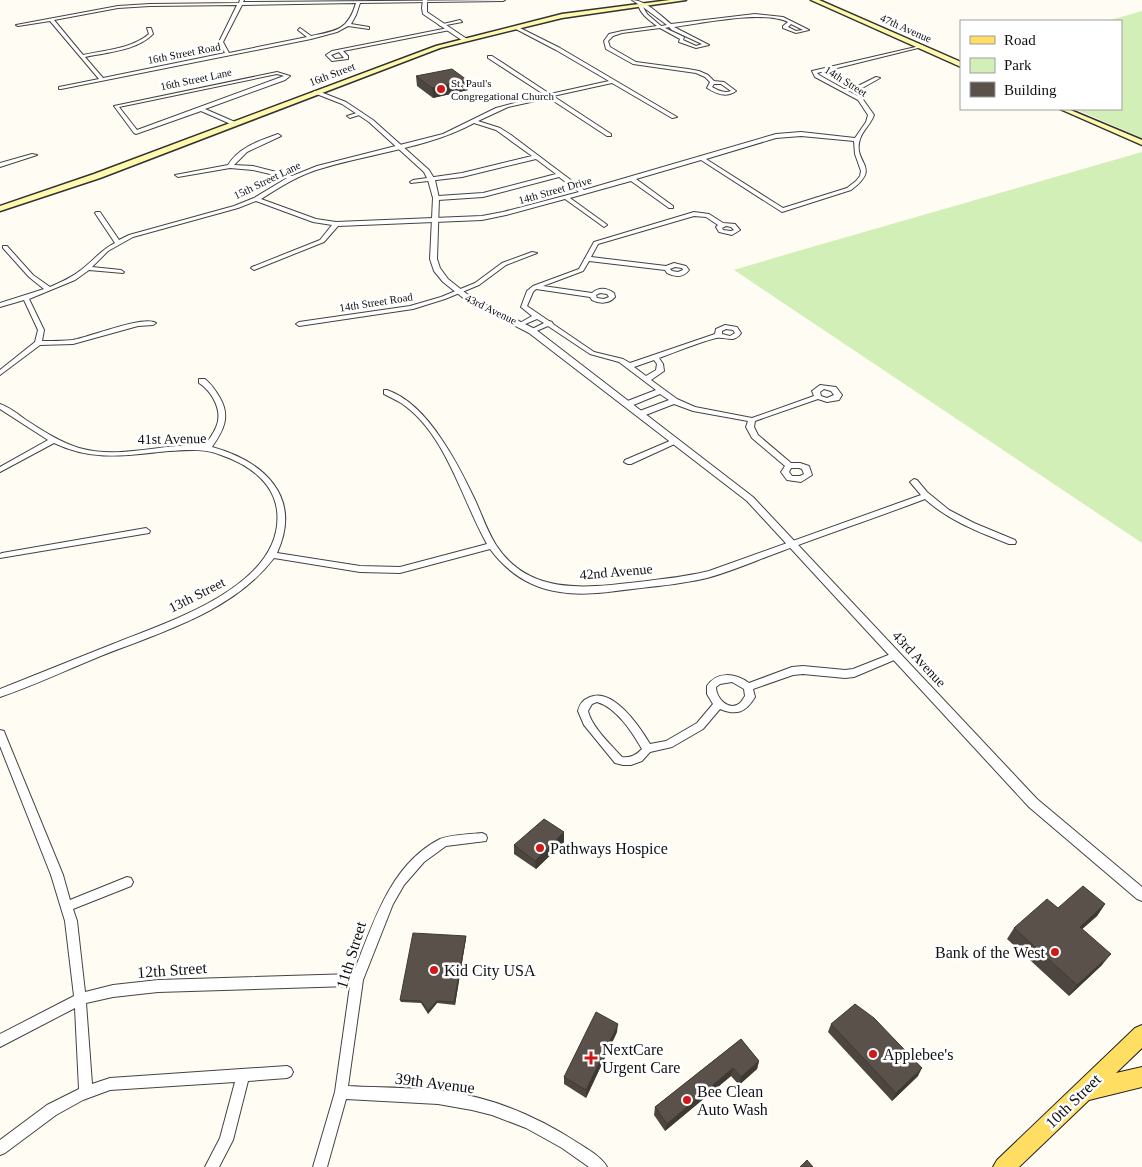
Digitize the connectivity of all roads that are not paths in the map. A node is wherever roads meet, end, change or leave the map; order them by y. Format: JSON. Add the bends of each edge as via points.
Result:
{"nodes":[{"id":1,"x":503,"y":0,"type":"edge"},
{"id":2,"x":634,"y":0,"type":"edge"},
{"id":3,"x":683,"y":0,"type":"edge"},
{"id":4,"x":814,"y":0,"type":"edge"},
{"id":5,"x":310,"y":1,"type":"edge"},
{"id":6,"x":425,"y":1,"type":"edge"},
{"id":7,"x":172,"y":2,"type":"edge"},
{"id":8,"x":242,"y":2,"type":"edge"},
{"id":9,"x":358,"y":2,"type":"junction"},
{"id":10,"x":640,"y":5,"type":"junction"},
{"id":11,"x":51,"y":19,"type":"junction"},
{"id":12,"x":460,"y":21,"type":"dead end"},
{"id":13,"x":790,"y":23,"type":"dead end"},
{"id":14,"x":18,"y":24,"type":"dead end"},
{"id":15,"x":348,"y":25,"type":"junction"},
{"id":16,"x":442,"y":25,"type":"junction"},
{"id":17,"x":668,"y":25,"type":"junction"},
{"id":18,"x":660,"y":26,"type":"junction"},
{"id":19,"x":516,"y":27,"type":"junction"},
{"id":20,"x":367,"y":28,"type":"dead end"},
{"id":21,"x":300,"y":29,"type":"dead end"},
{"id":22,"x":448,"y":29,"type":"junction"},
{"id":23,"x":149,"y":30,"type":"dead end"},
{"id":24,"x":689,"y":36,"type":"junction"},
{"id":25,"x":311,"y":38,"type":"junction"},
{"id":26,"x":682,"y":38,"type":"junction"},
{"id":27,"x":465,"y":40,"type":"junction"},
{"id":28,"x":920,"y":47,"type":"junction"},
{"id":29,"x":228,"y":54,"type":"junction"},
{"id":30,"x":83,"y":56,"type":"junction"},
{"id":31,"x":490,"y":56,"type":"dead end"},
{"id":32,"x":330,"y":57,"type":"dead end"},
{"id":33,"x":960,"y":65,"type":"edge"},
{"id":34,"x":878,"y":78,"type":"dead end"},
{"id":35,"x":102,"y":80,"type":"junction"},
{"id":36,"x":613,"y":81,"type":"junction"},
{"id":37,"x":713,"y":82,"type":"dead end"},
{"id":38,"x":61,"y":88,"type":"dead end"},
{"id":39,"x":845,"y":90,"type":"junction"},
{"id":40,"x":316,"y":92,"type":"junction"},
{"id":41,"x":551,"y":96,"type":"junction"},
{"id":42,"x":201,"y":109,"type":"junction"},
{"id":43,"x":1065,"y":110,"type":"edge"},
{"id":44,"x":360,"y":113,"type":"junction"},
{"id":45,"x":350,"y":116,"type":"dead end"},
{"id":46,"x":674,"y":117,"type":"dead end"},
{"id":47,"x":473,"y":121,"type":"junction"},
{"id":48,"x":234,"y":123,"type":"junction"},
{"id":49,"x":609,"y":135,"type":"dead end"},
{"id":50,"x":278,"y":136,"type":"dead end"},
{"id":51,"x":857,"y":140,"type":"junction"},
{"id":52,"x":1142,"y":143,"type":"edge"},
{"id":53,"x":401,"y":146,"type":"junction"},
{"id":54,"x":34,"y":155,"type":"dead end"},
{"id":55,"x":536,"y":157,"type":"junction"},
{"id":56,"x":703,"y":159,"type":"junction"},
{"id":57,"x":0,"y":165,"type":"edge"},
{"id":58,"x":230,"y":166,"type":"junction"},
{"id":59,"x":178,"y":175,"type":"dead end"},
{"id":60,"x":559,"y":175,"type":"junction"},
{"id":61,"x":292,"y":178,"type":"junction"},
{"id":62,"x":632,"y":179,"type":"junction"},
{"id":63,"x":433,"y":180,"type":"junction"},
{"id":64,"x":413,"y":182,"type":"dead end"},
{"id":65,"x":583,"y":192,"type":"junction"},
{"id":66,"x":566,"y":197,"type":"junction"},
{"id":67,"x":438,"y":198,"type":"junction"},
{"id":68,"x":256,"y":199,"type":"junction"},
{"id":69,"x":671,"y":206,"type":"dead end"},
{"id":70,"x":0,"y":209,"type":"edge"},
{"id":71,"x":98,"y":213,"type":"dead end"},
{"id":72,"x":435,"y":220,"type":"junction"},
{"id":73,"x":336,"y":224,"type":"junction"},
{"id":74,"x":604,"y":225,"type":"dead end"},
{"id":75,"x":722,"y":225,"type":"dead end"},
{"id":76,"x":117,"y":242,"type":"junction"},
{"id":77,"x":5,"y":246,"type":"dead end"},
{"id":78,"x":534,"y":253,"type":"dead end"},
{"id":79,"x":588,"y":258,"type":"junction"},
{"id":80,"x":87,"y":268,"type":"junction"},
{"id":81,"x":254,"y":268,"type":"dead end"},
{"id":82,"x":667,"y":268,"type":"dead end"},
{"id":83,"x":121,"y":272,"type":"dead end"},
{"id":84,"x":535,"y":286,"type":"junction"},
{"id":85,"x":50,"y":290,"type":"junction"},
{"id":86,"x":458,"y":292,"type":"junction"},
{"id":87,"x":593,"y":295,"type":"dead end"},
{"id":88,"x":26,"y":298,"type":"junction"},
{"id":89,"x":0,"y":305,"type":"edge"},
{"id":90,"x":537,"y":316,"type":"junction"},
{"id":91,"x":153,"y":323,"type":"dead end"},
{"id":92,"x":550,"y":323,"type":"junction"},
{"id":93,"x":299,"y":324,"type":"dead end"},
{"id":94,"x":521,"y":324,"type":"junction"},
{"id":95,"x":532,"y":331,"type":"junction"},
{"id":96,"x":719,"y":335,"type":"dead end"},
{"id":97,"x":38,"y":343,"type":"junction"},
{"id":98,"x":655,"y":357,"type":"junction"},
{"id":99,"x":629,"y":366,"type":"junction"},
{"id":100,"x":0,"y":372,"type":"edge"},
{"id":101,"x":648,"y":379,"type":"junction"},
{"id":102,"x":202,"y":381,"type":"dead end"},
{"id":103,"x":660,"y":391,"type":"junction"},
{"id":104,"x":388,"y":392,"type":"dead end"},
{"id":105,"x":818,"y":397,"type":"dead end"},
{"id":106,"x":674,"y":400,"type":"junction"},
{"id":107,"x":628,"y":404,"type":"junction"},
{"id":108,"x":0,"y":406,"type":"edge"},
{"id":109,"x":640,"y":414,"type":"junction"},
{"id":110,"x":752,"y":420,"type":"junction"},
{"id":111,"x":55,"y":439,"type":"junction"},
{"id":112,"x":675,"y":442,"type":"junction"},
{"id":113,"x":207,"y":448,"type":"junction"},
{"id":114,"x":628,"y":462,"type":"dead end"},
{"id":115,"x":789,"y":466,"type":"dead end"},
{"id":116,"x":0,"y":470,"type":"edge"},
{"id":117,"x":914,"y":482,"type":"dead end"},
{"id":118,"x":925,"y":496,"type":"junction"},
{"id":119,"x":146,"y":531,"type":"dead end"},
{"id":120,"x":1012,"y":542,"type":"dead end"},
{"id":121,"x":792,"y":544,"type":"junction"},
{"id":122,"x":492,"y":546,"type":"junction"},
{"id":123,"x":1,"y":555,"type":"edge"},
{"id":124,"x":272,"y":555,"type":"junction"},
{"id":125,"x":896,"y":656,"type":"junction"},
{"id":126,"x":748,"y":687,"type":"junction"},
{"id":127,"x":0,"y":693,"type":"edge"},
{"id":128,"x":718,"y":705,"type":"junction"},
{"id":129,"x":0,"y":734,"type":"edge"},
{"id":130,"x":647,"y":748,"type":"junction"},
{"id":131,"x":482,"y":838,"type":"dead end"},
{"id":132,"x":127,"y":882,"type":"dead end"},
{"id":133,"x":1142,"y":896,"type":"edge"},
{"id":134,"x":67,"y":906,"type":"junction"},
{"id":135,"x":357,"y":980,"type":"junction"},
{"id":136,"x":80,"y":999,"type":"junction"},
{"id":137,"x":1142,"y":1035,"type":"edge"},
{"id":138,"x":0,"y":1041,"type":"edge"},
{"id":139,"x":287,"y":1072,"type":"dead end"},
{"id":140,"x":243,"y":1076,"type":"junction"},
{"id":141,"x":1142,"y":1078,"type":"edge"},
{"id":142,"x":86,"y":1091,"type":"junction"},
{"id":143,"x":341,"y":1092,"type":"junction"},
{"id":144,"x":1083,"y":1092,"type":"junction"},
{"id":145,"x":0,"y":1148,"type":"edge"},
{"id":146,"x":212,"y":1167,"type":"edge"},
{"id":147,"x":320,"y":1167,"type":"edge"},
{"id":148,"x":600,"y":1167,"type":"edge"},
{"id":149,"x":1004,"y":1167,"type":"edge"}],
"edges":[{"from":1,"to":6,"type":"street"},
{"from":2,"to":10,"type":"street"},
{"from":3,"to":10,"type":"main road","name":"16th Street"},
{"from":4,"to":28,"type":"main road","name":"47th Avenue"},
{"from":5,"to":8,"type":"street"},
{"from":5,"to":9,"type":"street"},
{"from":6,"to":9,"type":"street"},
{"from":6,"to":16,"type":"street","via":[[425,13]]},
{"from":7,"to":8,"type":"street"},
{"from":7,"to":11,"type":"street"},
{"from":8,"to":29,"type":"street","via":[[221,42]]},
{"from":9,"to":15,"type":"street"},
{"from":10,"to":17,"type":"street"},
{"from":10,"to":18,"type":"street","via":[[642,11]]},
{"from":10,"to":19,"type":"main road","name":"16th Street"},
{"from":11,"to":14,"type":"street"},
{"from":11,"to":30,"type":"street"},
{"from":12,"to":16,"type":"street"},
{"from":13,"to":17,"type":"street","via":[[774,16],[755,14]]},
{"from":15,"to":20,"type":"street"},
{"from":15,"to":25,"type":"street","name":"16th Street Road"},
{"from":16,"to":22,"type":"street"},
{"from":17,"to":18,"type":"street"},
{"from":17,"to":24,"type":"street"},
{"from":18,"to":26,"type":"street"},
{"from":18,"to":37,"type":"street","via":[[616,34],[607,38],[606,44],[634,63],[692,72]]},
{"from":19,"to":27,"type":"main road","name":"16th Street"},
{"from":19,"to":36,"type":"street"},
{"from":21,"to":25,"type":"street"},
{"from":22,"to":27,"type":"street"},
{"from":22,"to":32,"type":"street"},
{"from":23,"to":30,"type":"street","via":[[151,34],[136,44]]},
{"from":24,"to":26,"type":"street"},
{"from":24,"to":26,"type":"street","via":[[707,45],[696,47],[681,42]]},
{"from":25,"to":29,"type":"street","name":"16th Street Road"},
{"from":27,"to":40,"type":"main road","name":"16th Street","via":[[427,50]]},
{"from":28,"to":33,"type":"main road","name":"47th Avenue"},
{"from":28,"to":39,"type":"street","name":"14th Street","via":[[814,72]]},
{"from":29,"to":35,"type":"street","name":"16th Street Road"},
{"from":30,"to":35,"type":"street"},
{"from":31,"to":41,"type":"street"},
{"from":34,"to":39,"type":"street"},
{"from":35,"to":38,"type":"street","name":"16th Street Road"},
{"from":36,"to":41,"type":"street","name":"15th Street Lane"},
{"from":36,"to":46,"type":"street"},
{"from":39,"to":51,"type":"street","name":"14th Street","via":[[869,109],[868,125]]},
{"from":40,"to":44,"type":"street","name":"43rd Avenue"},
{"from":40,"to":48,"type":"main road","name":"16th Street"},
{"from":41,"to":47,"type":"street","name":"15th Street Lane","via":[[495,110]]},
{"from":41,"to":49,"type":"street"},
{"from":42,"to":42,"type":"street","name":"16th Street Lane","via":[[136,132],[116,106],[277,73],[288,76]]},
{"from":42,"to":48,"type":"street"},
{"from":43,"to":52,"type":"main road"},
{"from":44,"to":45,"type":"street"},
{"from":44,"to":53,"type":"street","name":"43rd Avenue"},
{"from":47,"to":53,"type":"street","name":"15th Street Lane","via":[[445,135]]},
{"from":47,"to":55,"type":"street","via":[[498,129]]},
{"from":48,"to":70,"type":"main road","name":"16th Street"},
{"from":50,"to":58,"type":"street","via":[[244,151]]},
{"from":51,"to":56,"type":"street","name":"14th Street Drive","via":[[810,134],[776,136]]},
{"from":51,"to":56,"type":"street","via":[[865,169],[859,183],[850,189],[791,208],[780,209]]},
{"from":53,"to":61,"type":"street","name":"15th Street Lane","via":[[319,167]]},
{"from":53,"to":63,"type":"street","name":"43rd Avenue"},
{"from":54,"to":57,"type":"street"},
{"from":55,"to":60,"type":"street"},
{"from":55,"to":63,"type":"street"},
{"from":56,"to":62,"type":"street","name":"14th Street Drive"},
{"from":58,"to":59,"type":"street"},
{"from":58,"to":61,"type":"street"},
{"from":60,"to":65,"type":"street"},
{"from":60,"to":67,"type":"street","via":[[483,195]]},
{"from":61,"to":68,"type":"street","name":"15th Street Lane"},
{"from":62,"to":65,"type":"street","name":"14th Street Drive"},
{"from":62,"to":69,"type":"street"},
{"from":63,"to":64,"type":"street"},
{"from":63,"to":67,"type":"street","name":"43rd Avenue"},
{"from":65,"to":66,"type":"street","name":"14th Street Drive"},
{"from":66,"to":72,"type":"street","name":"14th Street Drive","via":[[482,218]]},
{"from":66,"to":74,"type":"street"},
{"from":67,"to":72,"type":"street","name":"43rd Avenue"},
{"from":68,"to":73,"type":"street","name":"14th Street Drive","via":[[315,221]]},
{"from":68,"to":76,"type":"street","name":"15th Street Lane","via":[[150,229]]},
{"from":71,"to":76,"type":"street"},
{"from":72,"to":73,"type":"street","name":"14th Street Drive"},
{"from":72,"to":86,"type":"street","name":"43rd Avenue","via":[[434,262],[445,280]]},
{"from":73,"to":81,"type":"street","via":[[322,241]]},
{"from":75,"to":79,"type":"street","via":[[707,215],[694,214],[596,243]]},
{"from":76,"to":80,"type":"street","name":"15th Street Lane"},
{"from":77,"to":85,"type":"street","via":[[39,285]]},
{"from":78,"to":86,"type":"street","name":"14th Street Road","via":[[512,260],[477,284]]},
{"from":79,"to":82,"type":"street"},
{"from":79,"to":84,"type":"street","via":[[582,270]]},
{"from":80,"to":83,"type":"street"},
{"from":80,"to":85,"type":"street","name":"15th Street Lane"},
{"from":84,"to":87,"type":"street"},
{"from":84,"to":90,"type":"street","via":[[524,307]]},
{"from":85,"to":88,"type":"street","name":"15th Street Lane"},
{"from":86,"to":93,"type":"street","name":"14th Street Road","via":[[411,308]]},
{"from":86,"to":94,"type":"street","name":"43rd Avenue"},
{"from":88,"to":89,"type":"street","name":"15th Street Lane"},
{"from":88,"to":97,"type":"street","via":[[41,330]]},
{"from":90,"to":92,"type":"street"},
{"from":90,"to":94,"type":"street"},
{"from":91,"to":97,"type":"street","via":[[73,342]]},
{"from":92,"to":95,"type":"street"},
{"from":92,"to":99,"type":"street","via":[[592,353],[621,360]]},
{"from":94,"to":95,"type":"street","name":"43rd Avenue"},
{"from":95,"to":107,"type":"street","name":"43rd Avenue"},
{"from":96,"to":98,"type":"street"},
{"from":97,"to":100,"type":"street"},
{"from":98,"to":99,"type":"street"},
{"from":98,"to":101,"type":"street","via":[[660,371]]},
{"from":99,"to":101,"type":"street"},
{"from":101,"to":103,"type":"street"},
{"from":102,"to":113,"type":"street","via":[[209,385],[223,410],[220,431]]},
{"from":103,"to":106,"type":"street"},
{"from":103,"to":107,"type":"street"},
{"from":104,"to":122,"type":"street","name":"42nd Avenue","via":[[415,411],[443,447]]},
{"from":105,"to":110,"type":"street"},
{"from":106,"to":109,"type":"street"},
{"from":106,"to":110,"type":"street","via":[[703,412]]},
{"from":107,"to":109,"type":"street","name":"43rd Avenue"},
{"from":108,"to":111,"type":"street","name":"41st Avenue"},
{"from":109,"to":112,"type":"street","name":"43rd Avenue"},
{"from":110,"to":115,"type":"street","via":[[750,427],[755,436]]},
{"from":111,"to":113,"type":"street","name":"41st Avenue","via":[[74,449],[100,454]]},
{"from":111,"to":116,"type":"street"},
{"from":112,"to":114,"type":"street"},
{"from":112,"to":121,"type":"street","name":"43rd Avenue","via":[[750,499]]},
{"from":113,"to":124,"type":"street","name":"41st Avenue","via":[[254,467],[277,494],[282,512],[281,527]]},
{"from":117,"to":118,"type":"street"},
{"from":118,"to":120,"type":"street","via":[[951,516]]},
{"from":118,"to":121,"type":"street","name":"42nd Avenue"},
{"from":119,"to":123,"type":"street"},
{"from":121,"to":122,"type":"street","name":"42nd Avenue","via":[[711,573],[584,591],[537,582],[513,570]]},
{"from":121,"to":125,"type":"street","name":"43rd Avenue"},
{"from":122,"to":124,"type":"street","via":[[400,570],[360,569]]},
{"from":124,"to":127,"type":"street","name":"13th Street","via":[[256,574],[216,603]]},
{"from":125,"to":126,"type":"street","via":[[854,673],[803,670]]},
{"from":125,"to":133,"type":"street","name":"43rd Avenue","via":[[1033,803]]},
{"from":126,"to":128,"type":"street","via":[[750,697],[743,706],[731,709]]},
{"from":126,"to":128,"type":"street","via":[[732,678],[720,680],[710,691]]},
{"from":128,"to":130,"type":"street","via":[[700,726],[668,744]]},
{"from":129,"to":134,"type":"street"},
{"from":130,"to":130,"type":"street","via":[[612,703],[597,698],[584,707],[584,718],[617,758],[632,761],[642,756]]},
{"from":131,"to":135,"type":"street","name":"11th Street","via":[[444,842],[420,858],[400,881],[388,902]]},
{"from":132,"to":134,"type":"street"},
{"from":134,"to":136,"type":"street"},
{"from":135,"to":136,"type":"street","name":"12th Street","via":[[158,986]]},
{"from":135,"to":143,"type":"street","name":"11th Street"},
{"from":136,"to":138,"type":"street","name":"12th Street"},
{"from":136,"to":142,"type":"street"},
{"from":137,"to":144,"type":"main road","name":"10th Street"},
{"from":139,"to":140,"type":"street"},
{"from":140,"to":142,"type":"street","via":[[110,1084]]},
{"from":140,"to":146,"type":"street","via":[[226,1140]]},
{"from":141,"to":144,"type":"main road"},
{"from":142,"to":145,"type":"street","via":[[53,1108]]},
{"from":143,"to":147,"type":"street","name":"11th Street"},
{"from":143,"to":148,"type":"street","name":"39th Avenue","via":[[452,1099],[501,1110],[574,1146]]},
{"from":144,"to":149,"type":"main road","name":"10th Street"}]}
